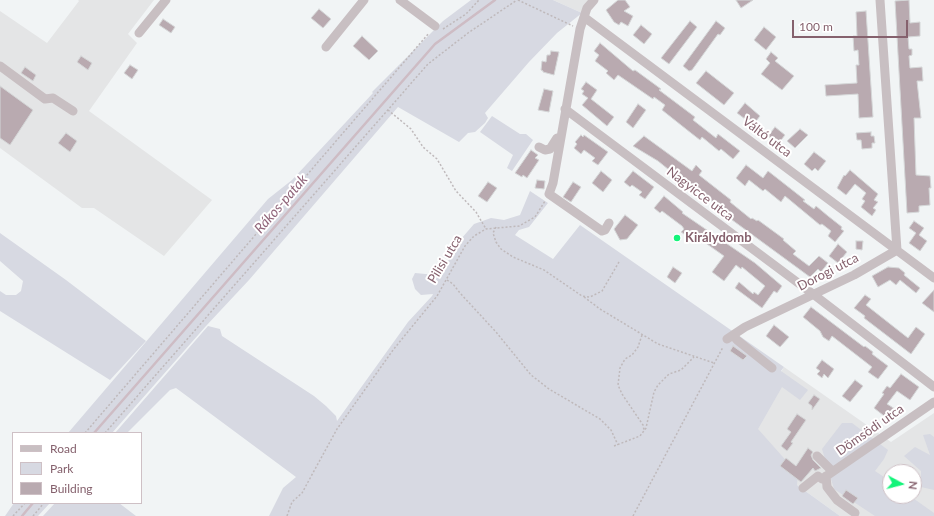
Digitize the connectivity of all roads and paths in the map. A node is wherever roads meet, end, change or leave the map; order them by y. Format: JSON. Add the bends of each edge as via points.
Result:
{"nodes":[{"id":1,"x":166,"y":0,"type":"edge"},
{"id":2,"x":364,"y":0,"type":"edge"},
{"id":3,"x":400,"y":0,"type":"edge"},
{"id":4,"x":479,"y":0,"type":"edge"},
{"id":5,"x":518,"y":0,"type":"edge"},
{"id":6,"x":594,"y":0,"type":"edge"},
{"id":7,"x":880,"y":0,"type":"edge"},
{"id":8,"x":584,"y":18,"type":"junction"},
{"id":9,"x":435,"y":26,"type":"junction"},
{"id":10,"x":580,"y":29,"type":"junction"},
{"id":11,"x":139,"y":33,"type":"dead end"},
{"id":12,"x":326,"y":46,"type":"dead end"},
{"id":13,"x":0,"y":66,"type":"edge"},
{"id":14,"x":565,"y":109,"type":"junction"},
{"id":15,"x":388,"y":110,"type":"junction"},
{"id":16,"x":73,"y":111,"type":"dead end"},
{"id":17,"x":561,"y":137,"type":"junction"},
{"id":18,"x":539,"y":147,"type":"dead end"},
{"id":19,"x":549,"y":194,"type":"junction"},
{"id":20,"x":609,"y":223,"type":"dead end"},
{"id":21,"x":496,"y":227,"type":"junction"},
{"id":22,"x":486,"y":229,"type":"junction"},
{"id":23,"x":896,"y":250,"type":"junction"},
{"id":24,"x":619,"y":262,"type":"dead end"},
{"id":25,"x":934,"y":278,"type":"edge"},
{"id":26,"x":446,"y":279,"type":"junction"},
{"id":27,"x":813,"y":294,"type":"junction"},
{"id":28,"x":582,"y":296,"type":"junction"},
{"id":29,"x":642,"y":335,"type":"junction"},
{"id":30,"x":730,"y":337,"type":"junction"},
{"id":31,"x":694,"y":357,"type":"junction"},
{"id":32,"x":714,"y":363,"type":"junction"},
{"id":33,"x":772,"y":368,"type":"dead end"},
{"id":34,"x":934,"y":386,"type":"edge"},
{"id":35,"x":934,"y":402,"type":"edge"},
{"id":36,"x":644,"y":431,"type":"junction"},
{"id":37,"x":86,"y":432,"type":"edge"},
{"id":38,"x":106,"y":432,"type":"edge"},
{"id":39,"x":618,"y":445,"type":"junction"},
{"id":40,"x":614,"y":446,"type":"dead end"},
{"id":41,"x":817,"y":456,"type":"dead end"},
{"id":42,"x":827,"y":475,"type":"junction"},
{"id":43,"x":803,"y":488,"type":"dead end"},
{"id":44,"x":24,"y":504,"type":"edge"},
{"id":45,"x":43,"y":504,"type":"edge"},
{"id":46,"x":855,"y":513,"type":"dead end"},
{"id":47,"x":13,"y":516,"type":"edge"},
{"id":48,"x":33,"y":516,"type":"edge"},
{"id":49,"x":287,"y":516,"type":"edge"},
{"id":50,"x":633,"y":516,"type":"edge"}],
"edges":[{"from":1,"to":11,"type":"street"},
{"from":2,"to":12,"type":"street"},
{"from":3,"to":9,"type":"street"},
{"from":4,"to":9,"type":"path","via":[[466,14],[442,29]]},
{"from":5,"to":10,"type":"path"},
{"from":5,"to":15,"type":"path","via":[[428,64]]},
{"from":6,"to":8,"type":"street","via":[[587,8]]},
{"from":7,"to":23,"type":"street"},
{"from":8,"to":10,"type":"street"},
{"from":8,"to":23,"type":"street","name":"Váltó utca"},
{"from":9,"to":37,"type":"path"},
{"from":10,"to":14,"type":"street"},
{"from":13,"to":16,"type":"street","via":[[44,99],[53,98]]},
{"from":14,"to":17,"type":"street"},
{"from":14,"to":27,"type":"street","name":"Nagyicce utca"},
{"from":15,"to":22,"type":"path","via":[[411,129],[423,147],[437,159],[456,191],[476,212]]},
{"from":15,"to":38,"type":"path"},
{"from":17,"to":18,"type":"street","via":[[557,138],[550,149]]},
{"from":17,"to":19,"type":"street"},
{"from":19,"to":20,"type":"street","via":[[602,231]]},
{"from":19,"to":21,"type":"path","name":"Pilisi utca","via":[[535,217],[516,227]]},
{"from":21,"to":22,"type":"path","name":"Pilisi utca"},
{"from":21,"to":28,"type":"path","via":[[493,234],[501,249],[544,270]]},
{"from":22,"to":26,"type":"path","name":"Pilisi utca","via":[[474,236],[465,246]]},
{"from":23,"to":25,"type":"street","name":"Váltó utca"},
{"from":23,"to":27,"type":"street","name":"Dorogi utca","via":[[854,275]]},
{"from":24,"to":28,"type":"path","via":[[602,292],[590,297]]},
{"from":26,"to":39,"type":"path","via":[[492,327],[531,375],[549,389],[600,419],[611,430]]},
{"from":26,"to":49,"type":"path","name":"Pilisi utca","via":[[437,296],[393,350],[337,428],[302,493],[292,502]]},
{"from":27,"to":30,"type":"street","name":"Dorogi utca"},
{"from":27,"to":34,"type":"street","name":"Nagyicce utca"},
{"from":28,"to":29,"type":"path"},
{"from":29,"to":31,"type":"path","via":[[658,344]]},
{"from":29,"to":36,"type":"path","via":[[638,347],[632,355],[625,358],[620,368],[618,385],[643,425]]},
{"from":30,"to":32,"type":"path"},
{"from":30,"to":33,"type":"street"},
{"from":31,"to":32,"type":"path"},
{"from":31,"to":36,"type":"path","via":[[681,370],[669,374],[658,386],[654,392]]},
{"from":32,"to":50,"type":"path"},
{"from":35,"to":42,"type":"street","name":"Dömsödi utca"},
{"from":36,"to":39,"type":"path","via":[[636,439]]},
{"from":39,"to":40,"type":"path"},
{"from":41,"to":42,"type":"street"},
{"from":42,"to":43,"type":"street","name":"Dömsödi utca","via":[[818,476]]},
{"from":42,"to":46,"type":"street","via":[[827,486],[837,500]]},
{"from":44,"to":47,"type":"path"},
{"from":45,"to":48,"type":"path"}]}
